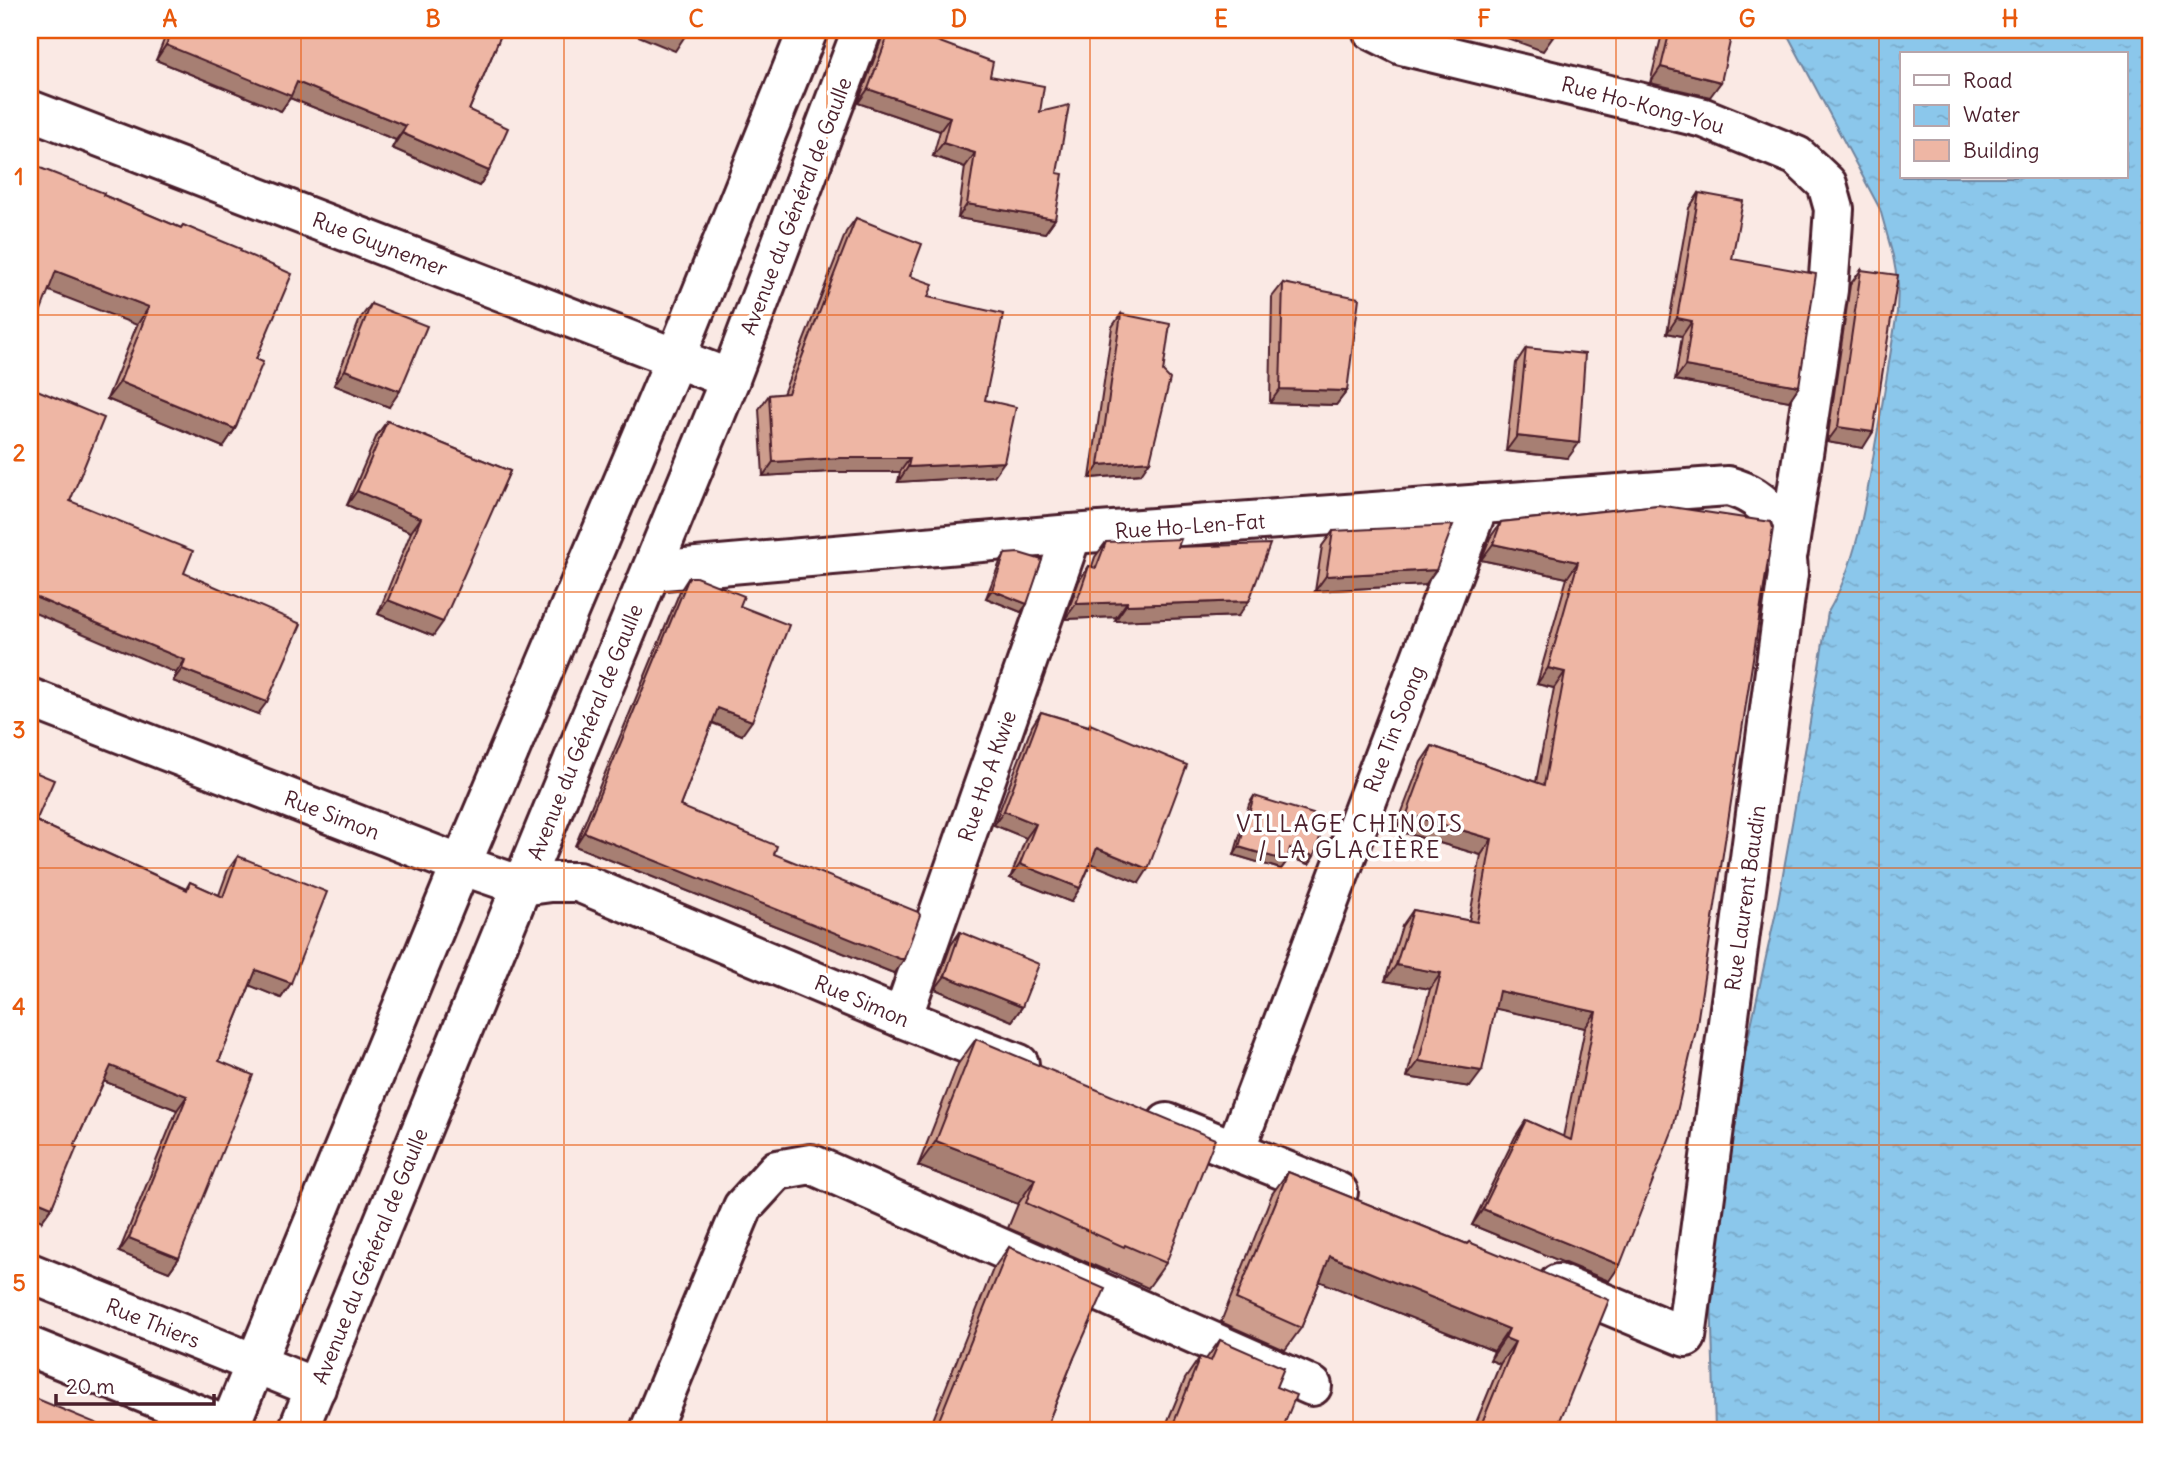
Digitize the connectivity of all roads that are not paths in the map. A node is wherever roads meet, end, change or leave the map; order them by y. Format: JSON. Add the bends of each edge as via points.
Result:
{"nodes":[{"id":1,"x":808,"y":30,"type":"edge"},
{"id":2,"x":862,"y":30,"type":"edge"},
{"id":3,"x":1372,"y":30,"type":"edge"},
{"id":4,"x":30,"y":110,"type":"edge"},
{"id":5,"x":676,"y":357,"type":"junction"},
{"id":6,"x":730,"y":379,"type":"junction"},
{"id":7,"x":1728,"y":486,"type":"joint"},
{"id":8,"x":1479,"y":504,"type":"junction"},
{"id":9,"x":1072,"y":534,"type":"junction"},
{"id":10,"x":1787,"y":552,"type":"junction"},
{"id":11,"x":652,"y":571,"type":"junction"},
{"id":12,"x":30,"y":698,"type":"edge"},
{"id":13,"x":461,"y":865,"type":"junction"},
{"id":14,"x":522,"y":886,"type":"junction"},
{"id":15,"x":902,"y":1018,"type":"junction"},
{"id":16,"x":1056,"y":1079,"type":"edge"},
{"id":17,"x":1133,"y":1109,"type":"edge"},
{"id":18,"x":1235,"y":1150,"type":"junction"},
{"id":19,"x":1364,"y":1203,"type":"edge"},
{"id":20,"x":30,"y":1273,"type":"edge"},
{"id":21,"x":1531,"y":1273,"type":"edge"},
{"id":22,"x":30,"y":1347,"type":"edge"},
{"id":23,"x":255,"y":1364,"type":"junction"},
{"id":24,"x":1312,"y":1386,"type":"dead end"},
{"id":25,"x":316,"y":1388,"type":"junction"},
{"id":26,"x":231,"y":1429,"type":"edge"},
{"id":27,"x":298,"y":1430,"type":"edge"},
{"id":28,"x":650,"y":1430,"type":"edge"}],
"edges":[{"from":1,"to":5,"type":"street"},
{"from":2,"to":6,"type":"street","name":"Avenue du Général de Gaulle"},
{"from":3,"to":10,"type":"street","name":"Rue Ho-Kong-You","via":[[1402,45],[1704,118],[1797,156],[1827,184],[1833,209],[1828,290]]},
{"from":4,"to":5,"type":"street","name":"Rue Guynemer"},
{"from":5,"to":6,"type":"street","name":"Rue Guynemer"},
{"from":5,"to":13,"type":"street"},
{"from":6,"to":11,"type":"street","name":"Avenue du Général de Gaulle"},
{"from":7,"to":8,"type":"street","name":"Rue Ho-Len-Fat"},
{"from":7,"to":10,"type":"street","name":"Rue Laurent Baudin","via":[[1765,505],[1780,528]]},
{"from":8,"to":9,"type":"street","name":"Rue Ho-Len-Fat"},
{"from":8,"to":18,"type":"street","name":"Rue Tin Soong"},
{"from":9,"to":11,"type":"street","name":"Rue Ho-Len-Fat"},
{"from":9,"to":15,"type":"street","name":"Rue Ho A Kwie"},
{"from":10,"to":21,"type":"street","name":"Rue Laurent Baudin","via":[[1788,574],[1686,1337]]},
{"from":11,"to":14,"type":"street","name":"Avenue du Général de Gaulle"},
{"from":12,"to":13,"type":"street","name":"Rue Simon"},
{"from":13,"to":14,"type":"street","name":"Rue Simon"},
{"from":13,"to":23,"type":"street"},
{"from":14,"to":15,"type":"street","name":"Rue Simon","via":[[578,882]]},
{"from":14,"to":25,"type":"street","name":"Avenue du Général de Gaulle"},
{"from":15,"to":16,"type":"street","name":"Rue Simon"},
{"from":17,"to":18,"type":"street"},
{"from":18,"to":19,"type":"street"},
{"from":20,"to":23,"type":"street","name":"Rue Thiers"},
{"from":22,"to":26,"type":"street"},
{"from":23,"to":25,"type":"street","name":"Rue Thiers"},
{"from":23,"to":26,"type":"street"},
{"from":24,"to":28,"type":"street","via":[[811,1164],[777,1170],[743,1207]]},
{"from":25,"to":27,"type":"street","name":"Avenue du Général de Gaulle"}]}
